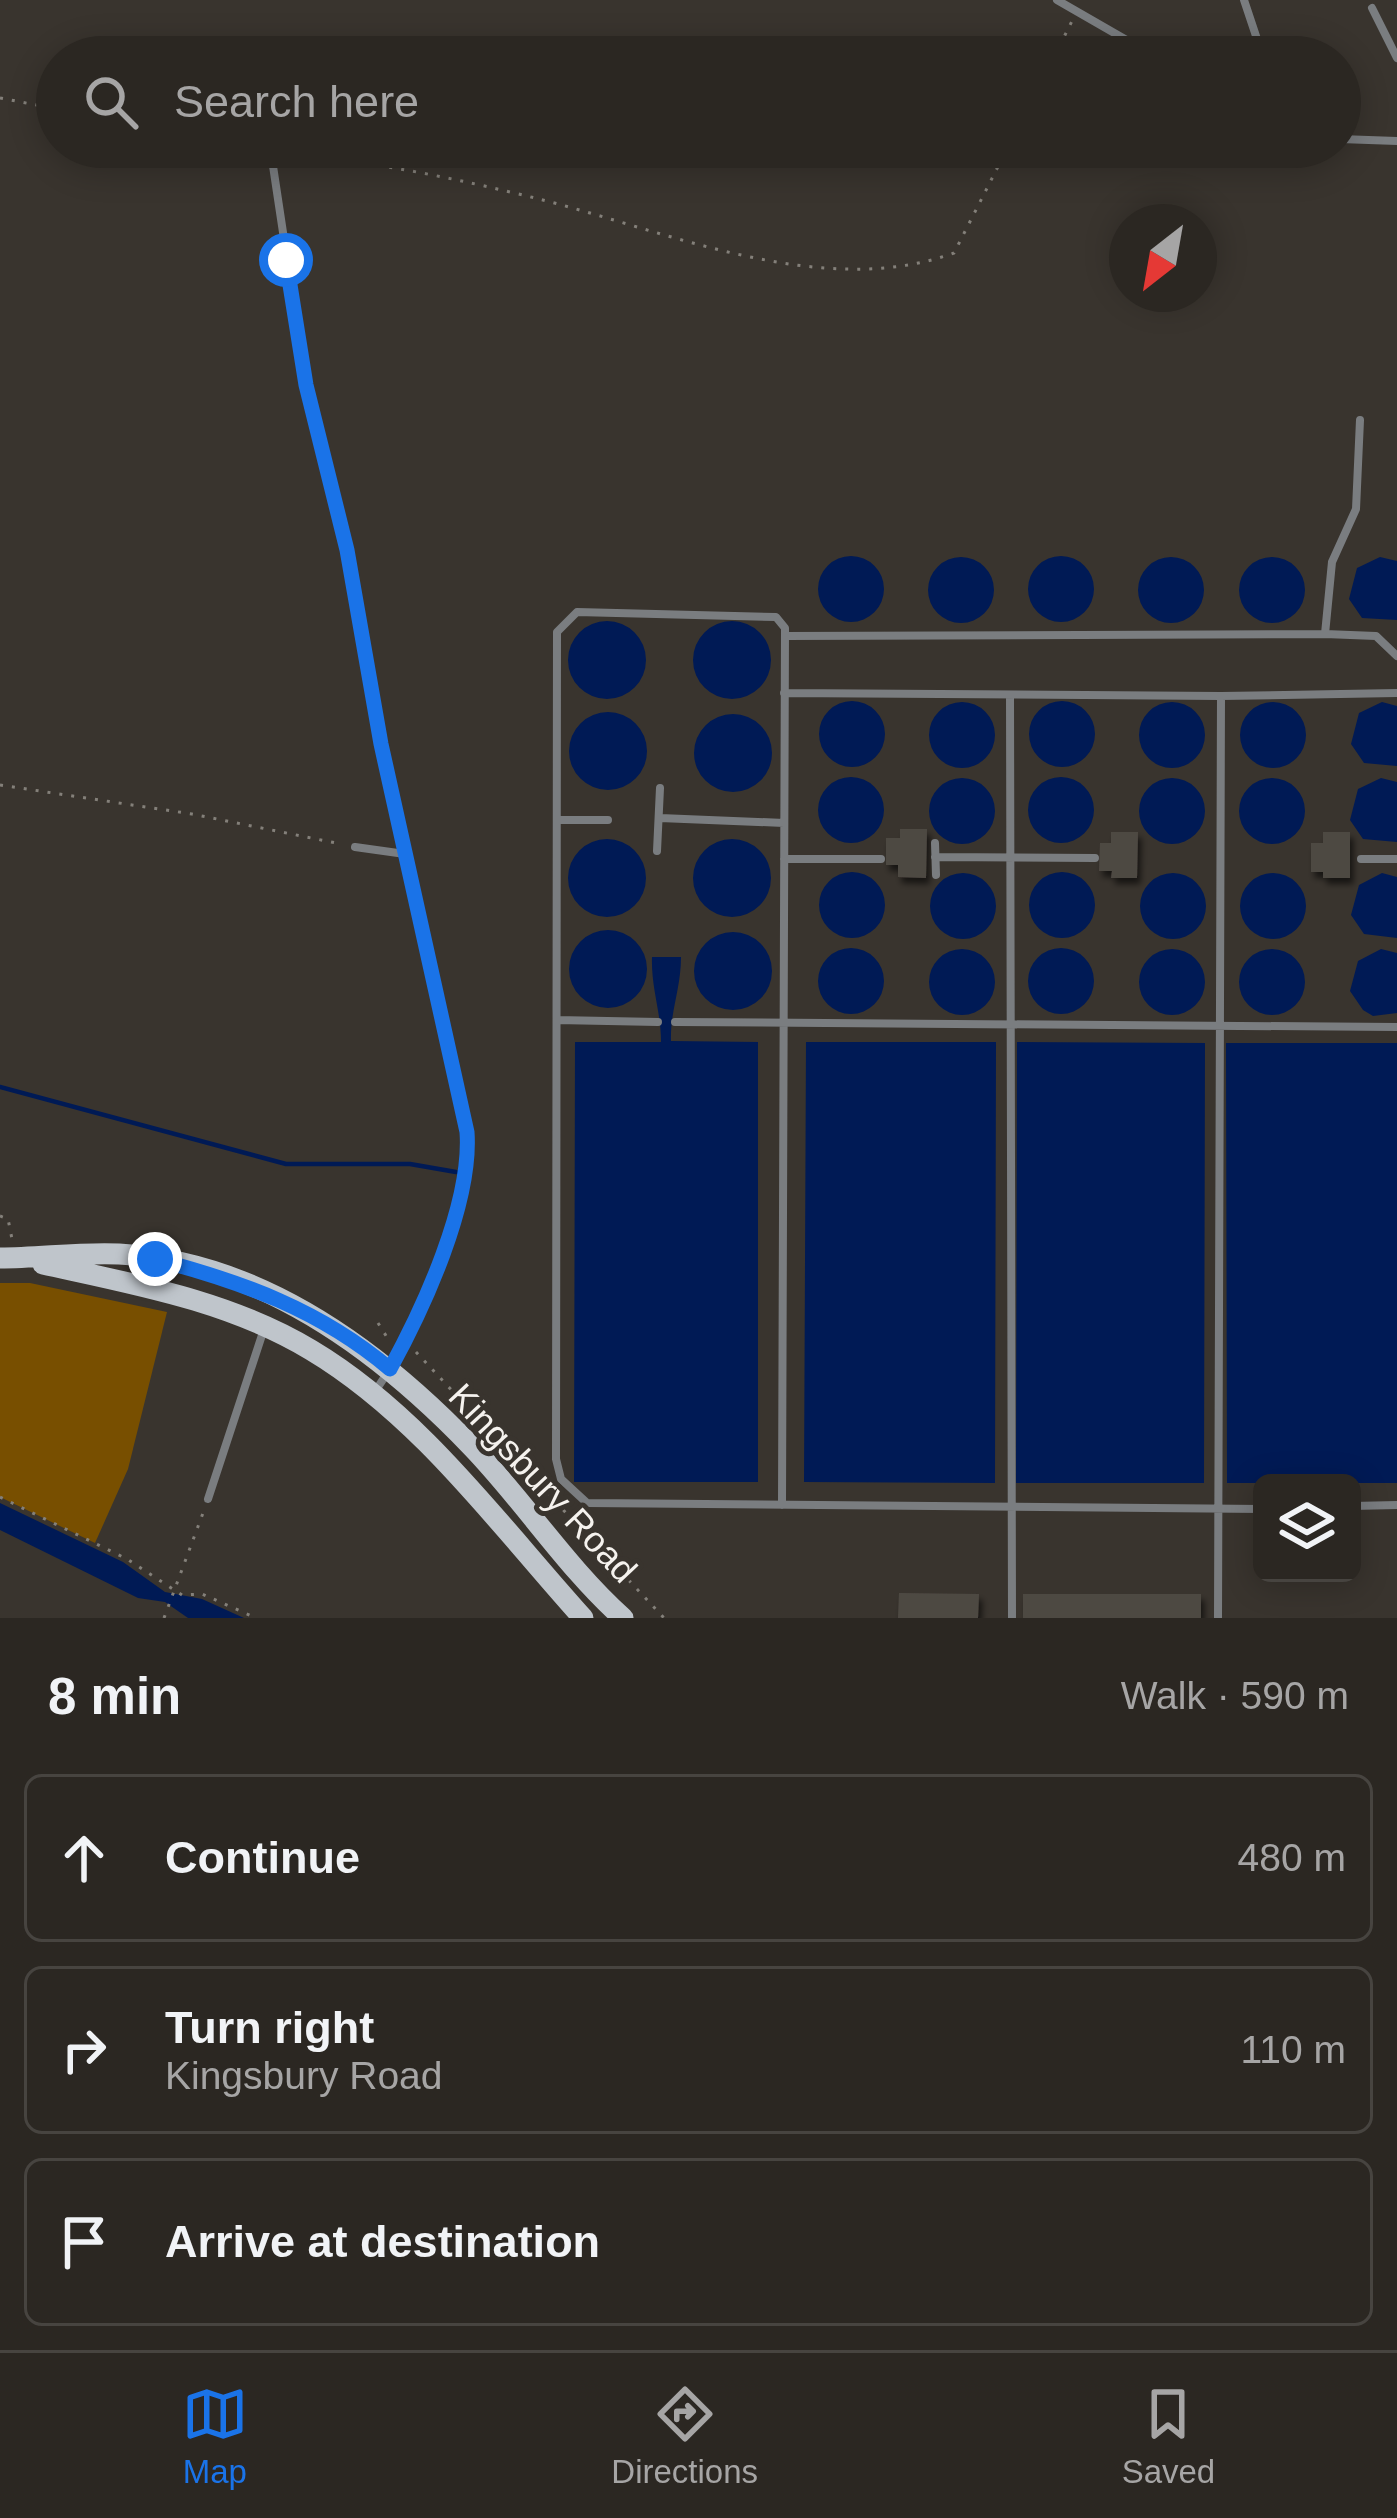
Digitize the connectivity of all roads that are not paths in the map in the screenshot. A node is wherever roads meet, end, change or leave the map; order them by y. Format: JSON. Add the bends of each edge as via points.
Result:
{"nodes":[{"id":1,"x":1057,"y":0,"type":"edge"},
{"id":2,"x":1244,"y":0,"type":"edge"},
{"id":3,"x":1372,"y":8,"type":"dead end"},
{"id":4,"x":1120,"y":36,"type":"edge"},
{"id":5,"x":1256,"y":36,"type":"edge"},
{"id":6,"x":1397,"y":58,"type":"edge"},
{"id":7,"x":1361,"y":140,"type":"edge"},
{"id":8,"x":1397,"y":141,"type":"edge"},
{"id":9,"x":273,"y":168,"type":"edge"},
{"id":10,"x":1360,"y":420,"type":"dead end"},
{"id":11,"x":1325,"y":634,"type":"junction"},
{"id":12,"x":784,"y":636,"type":"junction"},
{"id":13,"x":1397,"y":656,"type":"edge"},
{"id":14,"x":784,"y":693,"type":"junction"},
{"id":15,"x":1397,"y":693,"type":"edge"},
{"id":16,"x":1010,"y":695,"type":"junction"},
{"id":17,"x":1221,"y":697,"type":"junction"},
{"id":18,"x":660,"y":788,"type":"dead end"},
{"id":19,"x":660,"y":818,"type":"junction"},
{"id":20,"x":557,"y":820,"type":"junction"},
{"id":21,"x":608,"y":820,"type":"dead end"},
{"id":22,"x":784,"y":823,"type":"junction"},
{"id":23,"x":935,"y":843,"type":"dead end"},
{"id":24,"x":355,"y":847,"type":"road end"},
{"id":25,"x":657,"y":851,"type":"dead end"},
{"id":26,"x":405,"y":854,"type":"junction"},
{"id":27,"x":935,"y":857,"type":"junction"},
{"id":28,"x":1010,"y":858,"type":"junction"},
{"id":29,"x":1095,"y":858,"type":"dead end"},
{"id":30,"x":784,"y":859,"type":"junction"},
{"id":31,"x":881,"y":859,"type":"dead end"},
{"id":32,"x":1397,"y":859,"type":"edge"},
{"id":33,"x":1360,"y":860,"type":"dead end"},
{"id":34,"x":936,"y":875,"type":"dead end"},
{"id":35,"x":557,"y":1020,"type":"junction"},
{"id":36,"x":658,"y":1022,"type":"dead end"},
{"id":37,"x":675,"y":1022,"type":"dead end"},
{"id":38,"x":784,"y":1024,"type":"junction"},
{"id":39,"x":1221,"y":1026,"type":"junction"},
{"id":40,"x":1010,"y":1027,"type":"junction"},
{"id":41,"x":1397,"y":1027,"type":"edge"},
{"id":42,"x":10,"y":1258,"type":"edge"},
{"id":43,"x":265,"y":1328,"type":"junction"},
{"id":44,"x":394,"y":1362,"type":"junction"},
{"id":45,"x":373,"y":1394,"type":"junction"},
{"id":46,"x":208,"y":1499,"type":"road end"},
{"id":47,"x":1397,"y":1504,"type":"edge"},
{"id":48,"x":782,"y":1505,"type":"junction"},
{"id":49,"x":1361,"y":1506,"type":"edge"},
{"id":50,"x":1010,"y":1509,"type":"junction"},
{"id":51,"x":1253,"y":1509,"type":"edge"},
{"id":52,"x":1221,"y":1510,"type":"junction"},
{"id":53,"x":583,"y":1618,"type":"edge"},
{"id":54,"x":623,"y":1618,"type":"edge"},
{"id":55,"x":1012,"y":1618,"type":"edge"},
{"id":56,"x":1218,"y":1618,"type":"edge"}],
"edges":[{"from":1,"to":4,"type":"lane"},
{"from":2,"to":5,"type":"lane"},
{"from":3,"to":6,"type":"lane"},
{"from":7,"to":8,"type":"lane"},
{"from":9,"to":26,"type":"lane","via":[[306,385],[347,550]]},
{"from":10,"to":11,"type":"lane","via":[[1356,509],[1332,562]]},
{"from":11,"to":12,"type":"lane"},
{"from":11,"to":13,"type":"lane","via":[[1376,636]]},
{"from":12,"to":14,"type":"lane"},
{"from":12,"to":20,"type":"lane","via":[[776,617],[591,609],[567,619],[557,632]]},
{"from":14,"to":16,"type":"lane"},
{"from":14,"to":22,"type":"lane"},
{"from":15,"to":17,"type":"lane"},
{"from":16,"to":17,"type":"lane"},
{"from":16,"to":28,"type":"lane"},
{"from":17,"to":39,"type":"lane"},
{"from":18,"to":19,"type":"lane"},
{"from":19,"to":22,"type":"lane"},
{"from":19,"to":25,"type":"lane"},
{"from":20,"to":21,"type":"lane"},
{"from":20,"to":35,"type":"lane"},
{"from":22,"to":30,"type":"lane"},
{"from":23,"to":27,"type":"lane"},
{"from":24,"to":26,"type":"lane"},
{"from":26,"to":44,"type":"lane","via":[[468,1148],[456,1210]]},
{"from":27,"to":28,"type":"lane"},
{"from":27,"to":34,"type":"lane"},
{"from":28,"to":29,"type":"lane"},
{"from":28,"to":40,"type":"lane"},
{"from":30,"to":31,"type":"lane"},
{"from":30,"to":38,"type":"lane"},
{"from":32,"to":33,"type":"lane"},
{"from":35,"to":36,"type":"lane"},
{"from":35,"to":48,"type":"lane","via":[[561,1479],[587,1503]]},
{"from":37,"to":38,"type":"lane"},
{"from":38,"to":40,"type":"lane"},
{"from":38,"to":48,"type":"lane"},
{"from":39,"to":40,"type":"lane"},
{"from":39,"to":41,"type":"lane"},
{"from":39,"to":52,"type":"lane"},
{"from":40,"to":50,"type":"lane"},
{"from":42,"to":43,"type":"main road","name":"Kingsbury Road","via":[[147,1288]]},
{"from":42,"to":44,"type":"main road","name":"Kingsbury Road","via":[[124,1254],[226,1278]]},
{"from":43,"to":45,"type":"main road","name":"Kingsbury Road"},
{"from":43,"to":46,"type":"lane"},
{"from":44,"to":45,"type":"lane"},
{"from":44,"to":54,"type":"main road","name":"Kingsbury Road"},
{"from":45,"to":53,"type":"main road","name":"Kingsbury Road"},
{"from":47,"to":49,"type":"lane"},
{"from":48,"to":50,"type":"lane"},
{"from":50,"to":52,"type":"lane"},
{"from":50,"to":55,"type":"lane"},
{"from":51,"to":52,"type":"lane"},
{"from":52,"to":56,"type":"lane"}]}
